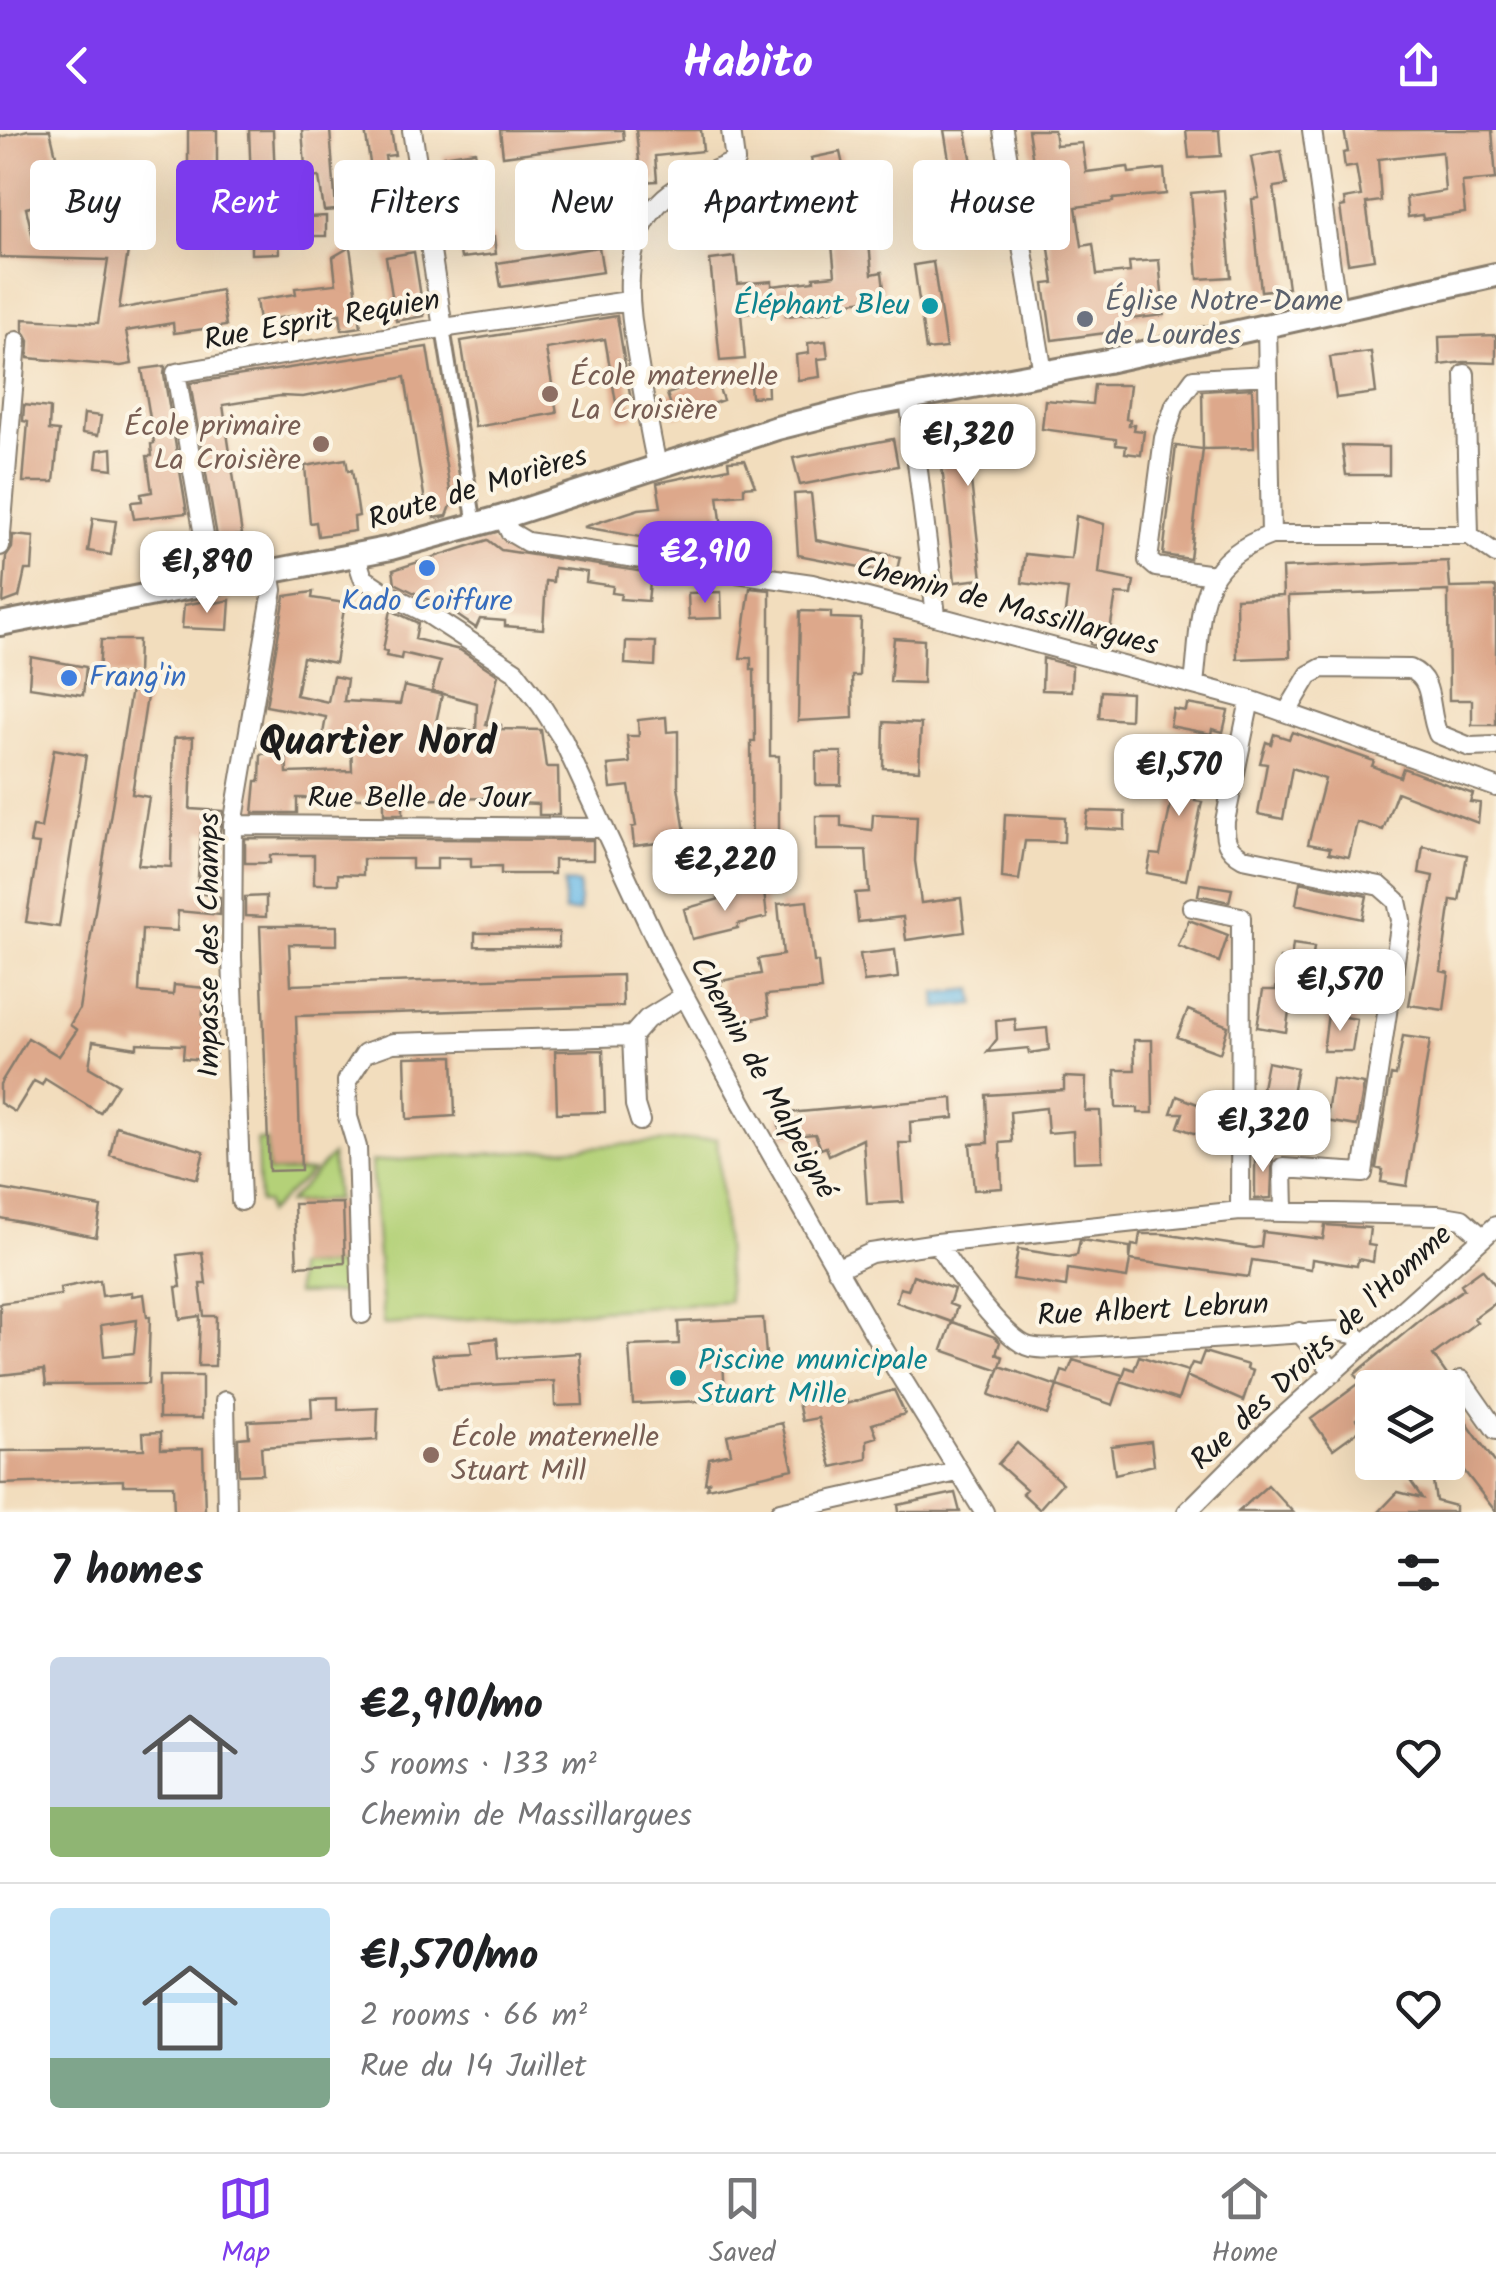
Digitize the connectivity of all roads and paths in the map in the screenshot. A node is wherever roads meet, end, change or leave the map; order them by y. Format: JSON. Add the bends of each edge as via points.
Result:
{"nodes":[{"id":1,"x":412,"y":130,"type":"edge"},
{"id":2,"x":732,"y":130,"type":"edge"},
{"id":3,"x":1002,"y":130,"type":"edge"},
{"id":4,"x":1312,"y":130,"type":"edge"},
{"id":5,"x":1496,"y":275,"type":"edge"},
{"id":6,"x":628,"y":301,"type":"junction"},
{"id":7,"x":1337,"y":310,"type":"junction"},
{"id":8,"x":1268,"y":326,"type":"junction"},
{"id":9,"x":443,"y":328,"type":"junction"},
{"id":10,"x":17,"y":341,"type":"dead end"},
{"id":11,"x":1042,"y":374,"type":"junction"},
{"id":12,"x":1268,"y":374,"type":"junction"},
{"id":13,"x":1465,"y":374,"type":"dead end"},
{"id":14,"x":909,"y":398,"type":"junction"},
{"id":15,"x":656,"y":466,"type":"junction"},
{"id":16,"x":503,"y":516,"type":"junction"},
{"id":17,"x":475,"y":524,"type":"junction"},
{"id":18,"x":1271,"y":535,"type":"junction"},
{"id":19,"x":1469,"y":535,"type":"junction"},
{"id":20,"x":0,"y":546,"type":"edge"},
{"id":21,"x":1496,"y":554,"type":"edge"},
{"id":22,"x":356,"y":556,"type":"junction"},
{"id":23,"x":270,"y":572,"type":"junction"},
{"id":24,"x":1214,"y":575,"type":"junction"},
{"id":25,"x":212,"y":582,"type":"junction"},
{"id":26,"x":936,"y":616,"type":"junction"},
{"id":27,"x":0,"y":624,"type":"edge"},
{"id":28,"x":1194,"y":684,"type":"junction"},
{"id":29,"x":1250,"y":700,"type":"junction"},
{"id":30,"x":1287,"y":712,"type":"junction"},
{"id":31,"x":1496,"y":746,"type":"edge"},
{"id":32,"x":1496,"y":787,"type":"edge"},
{"id":33,"x":233,"y":826,"type":"junction"},
{"id":34,"x":604,"y":828,"type":"junction"},
{"id":35,"x":1192,"y":907,"type":"dead end"},
{"id":36,"x":684,"y":996,"type":"junction"},
{"id":37,"x":632,"y":1036,"type":"junction"},
{"id":38,"x":640,"y":1121,"type":"dead end"},
{"id":39,"x":241,"y":1201,"type":"dead end"},
{"id":40,"x":1284,"y":1210,"type":"junction"},
{"id":41,"x":1240,"y":1211,"type":"junction"},
{"id":42,"x":1489,"y":1232,"type":"edge"},
{"id":43,"x":937,"y":1243,"type":"junction"},
{"id":44,"x":836,"y":1268,"type":"junction"},
{"id":45,"x":362,"y":1314,"type":"dead end"},
{"id":46,"x":1299,"y":1332,"type":"junction"},
{"id":47,"x":1365,"y":1344,"type":"junction"},
{"id":48,"x":1334,"y":1372,"type":"junction"},
{"id":49,"x":1465,"y":1386,"type":"edge"},
{"id":50,"x":225,"y":1402,"type":"dead end"},
{"id":51,"x":1496,"y":1430,"type":"edge"},
{"id":52,"x":957,"y":1472,"type":"junction"},
{"id":53,"x":227,"y":1512,"type":"edge"},
{"id":54,"x":780,"y":1512,"type":"edge"},
{"id":55,"x":984,"y":1512,"type":"edge"},
{"id":56,"x":1187,"y":1512,"type":"edge"}],
"edges":[{"from":1,"to":9,"type":"street"},
{"from":2,"to":6,"type":"street","via":[[734,160],[683,184],[659,203],[640,232]]},
{"from":3,"to":11,"type":"street"},
{"from":4,"to":7,"type":"street"},
{"from":5,"to":7,"type":"main road","name":"Route de Morières"},
{"from":6,"to":9,"type":"street","name":"Rue Esprit Requien"},
{"from":6,"to":15,"type":"street"},
{"from":7,"to":8,"type":"main road","name":"Route de Morières"},
{"from":8,"to":11,"type":"main road","name":"Route de Morières"},
{"from":8,"to":12,"type":"street"},
{"from":9,"to":17,"type":"street"},
{"from":9,"to":25,"type":"street","name":"Rue Esprit Requien","via":[[176,373]]},
{"from":10,"to":20,"type":"street"},
{"from":11,"to":14,"type":"main road","name":"Route de Morières"},
{"from":12,"to":18,"type":"street"},
{"from":12,"to":24,"type":"street","via":[[1194,379],[1164,438],[1148,560],[1156,568]]},
{"from":13,"to":19,"type":"street"},
{"from":14,"to":15,"type":"main road","name":"Route de Morières","via":[[778,428]]},
{"from":14,"to":26,"type":"street"},
{"from":15,"to":16,"type":"main road","name":"Route de Morières"},
{"from":16,"to":17,"type":"main road","name":"Route de Morières"},
{"from":16,"to":26,"type":"street","name":"Chemin de Massillargues","via":[[510,532],[527,542],[812,584]]},
{"from":17,"to":22,"type":"main road","name":"Route de Morières"},
{"from":18,"to":19,"type":"street"},
{"from":18,"to":24,"type":"street","via":[[1244,545]]},
{"from":19,"to":21,"type":"street"},
{"from":22,"to":23,"type":"main road","name":"Route de Morières"},
{"from":22,"to":34,"type":"street","name":"Chemin de Malpeigné","via":[[363,578],[515,671],[563,740]]},
{"from":23,"to":25,"type":"main road","name":"Route de Morières"},
{"from":23,"to":33,"type":"street","name":"Impasse des Champs","via":[[273,590]]},
{"from":24,"to":28,"type":"street","via":[[1206,588]]},
{"from":25,"to":27,"type":"main road","name":"Route de Morières"},
{"from":26,"to":28,"type":"street","name":"Chemin de Massillargues"},
{"from":28,"to":29,"type":"street","name":"Chemin de Massillargues"},
{"from":29,"to":30,"type":"street","name":"Chemin de Massillargues"},
{"from":29,"to":40,"type":"street","via":[[1225,822],[1230,850],[1380,886],[1397,902],[1401,920],[1362,1172],[1284,1168]]},
{"from":30,"to":31,"type":"street","via":[[1309,675],[1322,668],[1410,668],[1427,682],[1438,734],[1470,747]]},
{"from":30,"to":32,"type":"street","name":"Chemin de Massillargues"},
{"from":33,"to":34,"type":"street","name":"Rue Belle de Jour"},
{"from":33,"to":39,"type":"street","name":"Impasse des Champs"},
{"from":34,"to":36,"type":"street","name":"Chemin de Malpeigné"},
{"from":35,"to":41,"type":"street","via":[[1241,917]]},
{"from":36,"to":37,"type":"street"},
{"from":36,"to":44,"type":"street","name":"Chemin de Malpeigné"},
{"from":37,"to":38,"type":"street"},
{"from":37,"to":45,"type":"street","via":[[392,1043],[365,1053],[347,1081],[357,1148]]},
{"from":40,"to":41,"type":"street"},
{"from":40,"to":42,"type":"street","via":[[1438,1215]]},
{"from":41,"to":43,"type":"street"},
{"from":42,"to":47,"type":"street","name":"Rue des Droits de l'Homme"},
{"from":43,"to":44,"type":"street","via":[[871,1253]]},
{"from":43,"to":46,"type":"street","name":"Rue Albert Lebrun","via":[[952,1269],[1027,1347]]},
{"from":44,"to":52,"type":"street","name":"Chemin de Malpeigné"},
{"from":46,"to":47,"type":"street","name":"Rue Albert Lebrun","via":[[1354,1334]]},
{"from":46,"to":48,"type":"street","name":"Rue Albert Lebrun"},
{"from":47,"to":48,"type":"street","name":"Rue des Droits de l'Homme"},
{"from":48,"to":56,"type":"street","name":"Rue des Droits de l'Homme"},
{"from":49,"to":51,"type":"street"},
{"from":50,"to":53,"type":"street"},
{"from":52,"to":54,"type":"street"},
{"from":52,"to":55,"type":"street","name":"Chemin de Malpeigné"}]}
